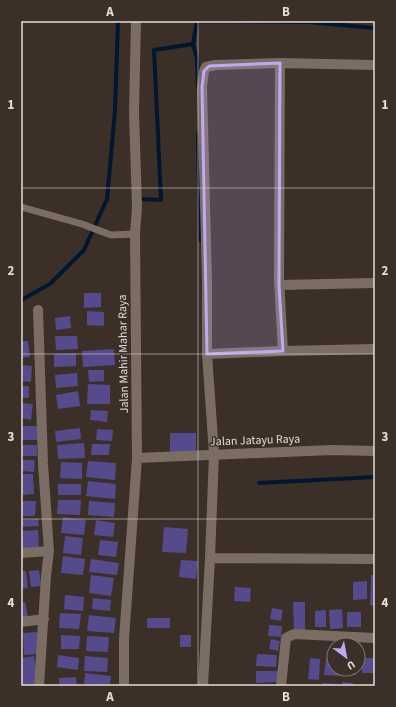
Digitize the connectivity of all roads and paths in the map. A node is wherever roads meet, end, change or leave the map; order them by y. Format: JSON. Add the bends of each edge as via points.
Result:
{"nodes":[{"id":1,"x":136,"y":21,"type":"edge"},
{"id":2,"x":280,"y":63,"type":"junction"},
{"id":3,"x":375,"y":65,"type":"edge"},
{"id":4,"x":21,"y":207,"type":"edge"},
{"id":5,"x":134,"y":234,"type":"junction"},
{"id":6,"x":375,"y":283,"type":"edge"},
{"id":7,"x":280,"y":285,"type":"junction"},
{"id":8,"x":38,"y":310,"type":"dead end"},
{"id":9,"x":375,"y":349,"type":"edge"},
{"id":10,"x":283,"y":351,"type":"junction"},
{"id":11,"x":207,"y":354,"type":"junction"},
{"id":12,"x":375,"y":451,"type":"edge"},
{"id":13,"x":214,"y":454,"type":"junction"},
{"id":14,"x":137,"y":458,"type":"junction"},
{"id":15,"x":48,"y":551,"type":"junction"},
{"id":16,"x":21,"y":553,"type":"edge"},
{"id":17,"x":210,"y":558,"type":"junction"},
{"id":18,"x":375,"y":559,"type":"edge"},
{"id":19,"x":44,"y":619,"type":"junction"},
{"id":20,"x":21,"y":622,"type":"edge"},
{"id":21,"x":375,"y":638,"type":"edge"},
{"id":22,"x":39,"y":686,"type":"edge"},
{"id":23,"x":124,"y":686,"type":"edge"},
{"id":24,"x":202,"y":686,"type":"edge"},
{"id":25,"x":281,"y":686,"type":"edge"}],
"edges":[{"from":1,"to":5,"type":"street","name":"Jalan Mahir Mahar Raya","via":[[134,112],[137,207]]},
{"from":2,"to":3,"type":"street"},
{"from":2,"to":7,"type":"street"},
{"from":2,"to":11,"type":"street","via":[[209,66],[204,71],[202,87]]},
{"from":4,"to":5,"type":"lane","via":[[112,235]]},
{"from":5,"to":14,"type":"street","name":"Jalan Mahir Mahar Raya"},
{"from":6,"to":7,"type":"street"},
{"from":7,"to":10,"type":"street"},
{"from":8,"to":15,"type":"street"},
{"from":9,"to":10,"type":"street"},
{"from":10,"to":11,"type":"street"},
{"from":11,"to":13,"type":"street"},
{"from":12,"to":13,"type":"street","name":"Jalan Jatayu Raya"},
{"from":13,"to":14,"type":"street","name":"Jalan Jatayu Raya"},
{"from":13,"to":17,"type":"street"},
{"from":14,"to":23,"type":"street","name":"Jalan Mahir Mahar Raya","via":[[124,639]]},
{"from":15,"to":16,"type":"street"},
{"from":15,"to":19,"type":"street"},
{"from":17,"to":18,"type":"street"},
{"from":17,"to":24,"type":"street"},
{"from":19,"to":20,"type":"street"},
{"from":19,"to":22,"type":"street"},
{"from":21,"to":25,"type":"street","via":[[294,634],[289,636],[286,638]]}]}
